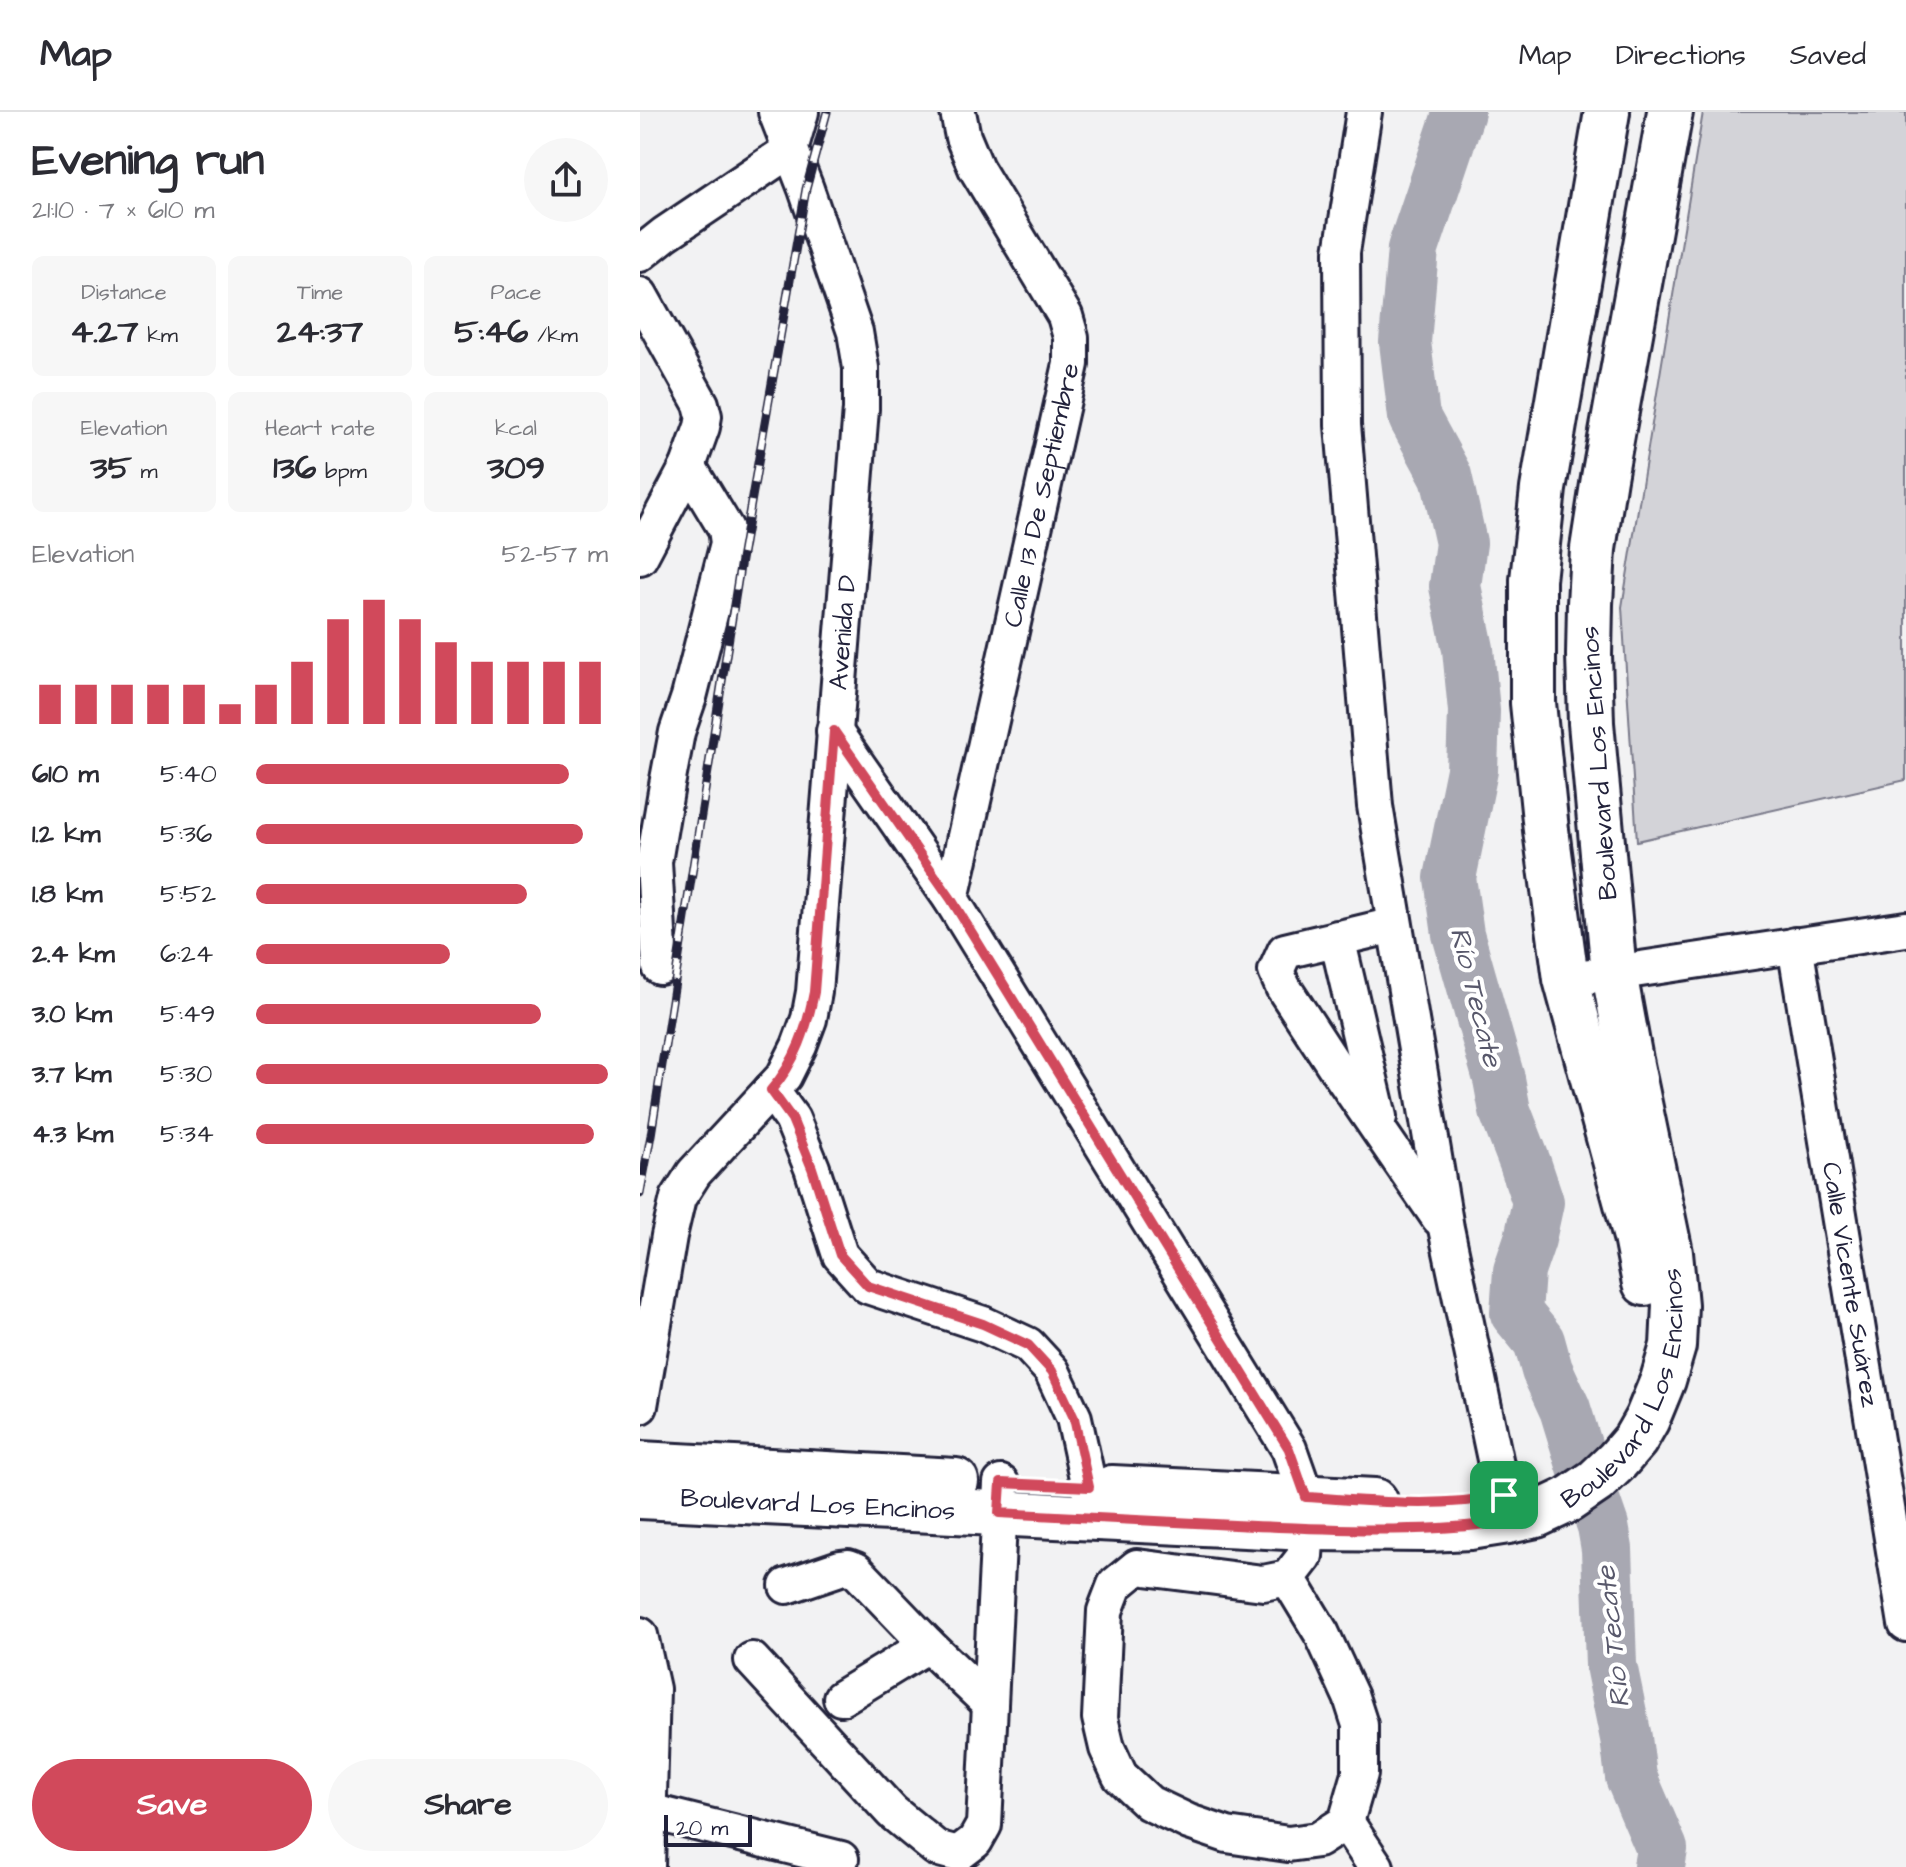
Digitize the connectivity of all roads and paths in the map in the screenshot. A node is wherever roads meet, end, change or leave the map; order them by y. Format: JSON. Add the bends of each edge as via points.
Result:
{"nodes":[{"id":1,"x":776,"y":112,"type":"edge"},
{"id":2,"x":801,"y":112,"type":"edge"},
{"id":3,"x":958,"y":112,"type":"edge"},
{"id":4,"x":1364,"y":112,"type":"edge"},
{"id":5,"x":1607,"y":112,"type":"edge"},
{"id":6,"x":1670,"y":112,"type":"edge"},
{"id":7,"x":790,"y":150,"type":"junction"},
{"id":8,"x":640,"y":254,"type":"edge"},
{"id":9,"x":640,"y":295,"type":"edge"},
{"id":10,"x":688,"y":466,"type":"junction"},
{"id":11,"x":640,"y":557,"type":"edge"},
{"id":12,"x":834,"y":731,"type":"junction"},
{"id":13,"x":951,"y":899,"type":"junction"},
{"id":14,"x":1394,"y":925,"type":"junction"},
{"id":15,"x":1906,"y":929,"type":"edge"},
{"id":16,"x":1337,"y":938,"type":"junction"},
{"id":17,"x":1795,"y":945,"type":"junction"},
{"id":18,"x":660,"y":967,"type":"dead end"},
{"id":19,"x":1614,"y":973,"type":"junction"},
{"id":20,"x":1566,"y":979,"type":"junction"},
{"id":21,"x":771,"y":1090,"type":"junction"},
{"id":22,"x":1384,"y":1138,"type":"junction"},
{"id":23,"x":1446,"y":1228,"type":"junction"},
{"id":24,"x":640,"y":1406,"type":"edge"},
{"id":25,"x":1636,"y":1409,"type":"junction"},
{"id":26,"x":640,"y":1464,"type":"edge"},
{"id":27,"x":1089,"y":1487,"type":"junction"},
{"id":28,"x":640,"y":1496,"type":"edge"},
{"id":29,"x":1000,"y":1498,"type":"junction"},
{"id":30,"x":1519,"y":1505,"type":"junction"},
{"id":31,"x":1307,"y":1512,"type":"junction"},
{"id":32,"x":1288,"y":1578,"type":"junction"},
{"id":33,"x":787,"y":1586,"type":"dead end"},
{"id":34,"x":1906,"y":1624,"type":"edge"},
{"id":35,"x":640,"y":1635,"type":"edge"},
{"id":36,"x":928,"y":1645,"type":"junction"},
{"id":37,"x":752,"y":1660,"type":"dead end"},
{"id":38,"x":841,"y":1698,"type":"dead end"},
{"id":39,"x":990,"y":1704,"type":"junction"},
{"id":40,"x":648,"y":1811,"type":"junction"},
{"id":41,"x":1346,"y":1822,"type":"junction"},
{"id":42,"x":841,"y":1859,"type":"dead end"},
{"id":43,"x":647,"y":1867,"type":"edge"},
{"id":44,"x":1376,"y":1867,"type":"edge"}],
"edges":[{"from":1,"to":7,"type":"street","name":"Avenida D"},
{"from":2,"to":7,"type":"street"},
{"from":3,"to":13,"type":"street","name":"Calle 13 De Septiembre","via":[[976,168],[1065,316],[1071,364]]},
{"from":4,"to":14,"type":"street","via":[[1342,252],[1343,425],[1375,806]]},
{"from":5,"to":20,"type":"main road","name":"Boulevard Los Encinos","via":[[1543,489],[1533,580],[1533,703]]},
{"from":6,"to":19,"type":"main road","name":"Boulevard Los Encinos","via":[[1593,549],[1591,723]]},
{"from":7,"to":8,"type":"street"},
{"from":7,"to":12,"type":"street","name":"Avenida D","via":[[855,332],[861,368]]},
{"from":9,"to":10,"type":"street","via":[[701,404],[702,427]]},
{"from":10,"to":11,"type":"street"},
{"from":10,"to":18,"type":"street","via":[[726,529],[728,543],[677,732],[654,862]]},
{"from":12,"to":13,"type":"street"},
{"from":12,"to":21,"type":"street","name":"Avenida D","via":[[814,992],[799,1046]]},
{"from":13,"to":31,"type":"street","via":[[1289,1449]]},
{"from":14,"to":16,"type":"street"},
{"from":14,"to":23,"type":"street"},
{"from":15,"to":17,"type":"street"},
{"from":16,"to":22,"type":"street"},
{"from":16,"to":22,"type":"street","via":[[1285,951],[1276,971]]},
{"from":17,"to":19,"type":"street"},
{"from":17,"to":34,"type":"street","name":"Calle Vicente Suárez"},
{"from":19,"to":20,"type":"street"},
{"from":19,"to":25,"type":"main road","name":"Boulevard Los Encinos","via":[[1670,1253],[1675,1305],[1673,1346],[1663,1380]]},
{"from":20,"to":25,"type":"main road","name":"Boulevard Los Encinos","via":[[1642,1266],[1645,1345],[1637,1370]]},
{"from":21,"to":24,"type":"street","name":"Avenida D","via":[[694,1173],[678,1198]]},
{"from":21,"to":27,"type":"street","via":[[792,1119],[840,1255],[868,1286],[983,1324],[1028,1345],[1052,1371],[1074,1418]]},
{"from":22,"to":23,"type":"street"},
{"from":23,"to":30,"type":"street"},
{"from":25,"to":30,"type":"main road","name":"Boulevard Los Encinos","via":[[1626,1451],[1596,1481],[1568,1500]]},
{"from":26,"to":29,"type":"main road","name":"Boulevard Los Encinos"},
{"from":27,"to":29,"type":"main road","name":"Boulevard Los Encinos"},
{"from":27,"to":31,"type":"main road","name":"Boulevard Los Encinos"},
{"from":28,"to":29,"type":"main road","name":"Boulevard Los Encinos"},
{"from":29,"to":31,"type":"main road","name":"Boulevard Los Encinos"},
{"from":29,"to":39,"type":"street"},
{"from":30,"to":31,"type":"main road","name":"Boulevard Los Encinos","via":[[1470,1527],[1428,1529]]},
{"from":31,"to":32,"type":"street","via":[[1305,1556]]},
{"from":32,"to":41,"type":"street","via":[[1322,1634],[1360,1725],[1360,1774]]},
{"from":32,"to":41,"type":"street","via":[[1263,1583],[1137,1567],[1115,1585],[1105,1611],[1100,1718],[1107,1748],[1120,1776],[1149,1803],[1227,1835],[1288,1844],[1318,1840]]},
{"from":33,"to":36,"type":"street","via":[[840,1568],[856,1570]]},
{"from":35,"to":40,"type":"street","via":[[652,1689]]},
{"from":36,"to":38,"type":"street"},
{"from":36,"to":39,"type":"street"},
{"from":37,"to":39,"type":"street","via":[[892,1812],[936,1848],[958,1854],[984,1825]]},
{"from":40,"to":42,"type":"street"},
{"from":40,"to":43,"type":"street"},
{"from":41,"to":44,"type":"street"}]}
